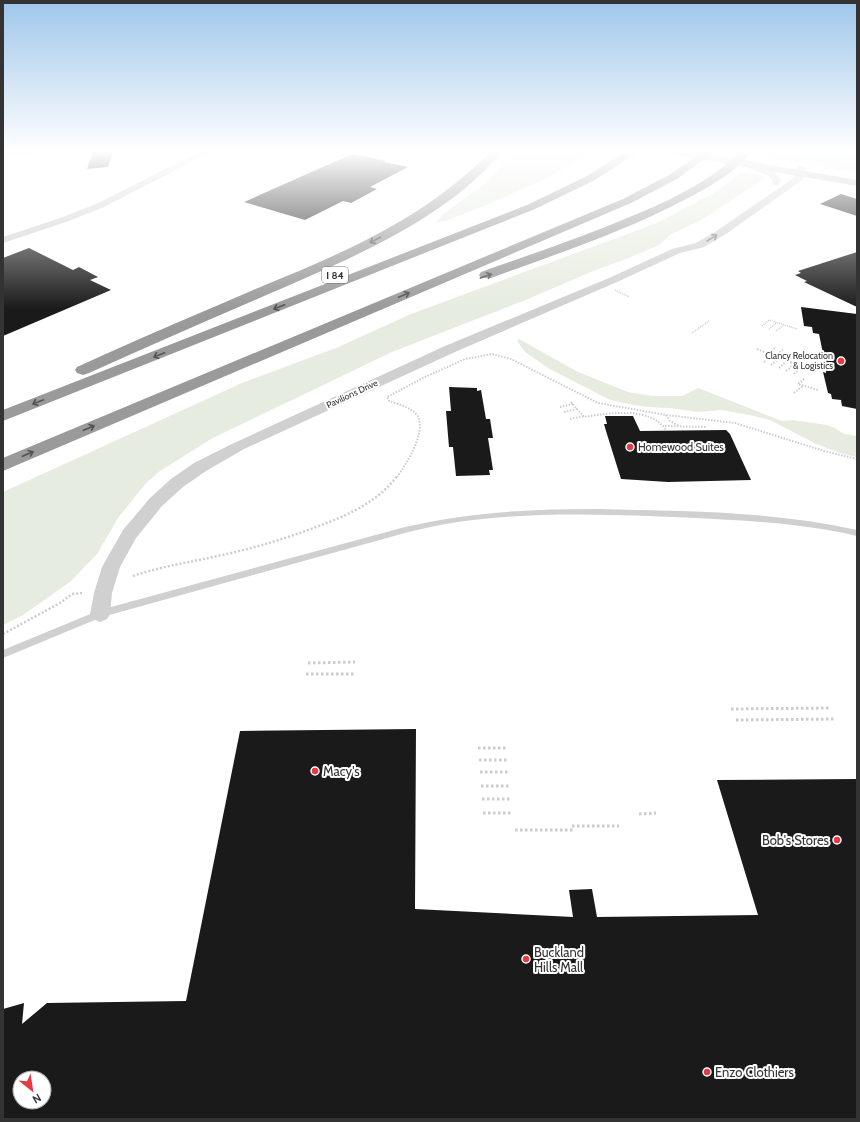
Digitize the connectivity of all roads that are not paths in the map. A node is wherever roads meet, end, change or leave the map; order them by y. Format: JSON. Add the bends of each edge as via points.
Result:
{"nodes":[{"id":1,"x":104,"y":203,"type":"edge"},
{"id":2,"x":436,"y":203,"type":"edge"},
{"id":3,"x":519,"y":203,"type":"edge"},
{"id":4,"x":538,"y":203,"type":"edge"},
{"id":5,"x":599,"y":203,"type":"edge"},
{"id":6,"x":622,"y":203,"type":"edge"},
{"id":7,"x":667,"y":203,"type":"edge"},
{"id":8,"x":763,"y":203,"type":"edge"},
{"id":9,"x":721,"y":218,"type":"dead end"},
{"id":10,"x":732,"y":225,"type":"junction"},
{"id":11,"x":691,"y":236,"type":"dead end"},
{"id":12,"x":3,"y":240,"type":"edge"},
{"id":13,"x":676,"y":251,"type":"junction"},
{"id":14,"x":200,"y":381,"type":"junction"},
{"id":15,"x":46,"y":386,"type":"junction"},
{"id":16,"x":3,"y":403,"type":"edge"},
{"id":17,"x":3,"y":416,"type":"edge"},
{"id":18,"x":76,"y":419,"type":"dead end"},
{"id":19,"x":3,"y":465,"type":"edge"},
{"id":20,"x":857,"y":533,"type":"edge"},
{"id":21,"x":100,"y":614,"type":"junction"},
{"id":22,"x":3,"y":654,"type":"edge"}],
"edges":[{"from":1,"to":12,"type":"street"},
{"from":2,"to":15,"type":"highway","one_way":true,"via":[[370,242],[314,269]]},
{"from":3,"to":15,"type":"highway","number":"I 84"},
{"from":4,"to":17,"type":"highway","one_way":true},
{"from":5,"to":18,"type":"highway"},
{"from":14,"to":6,"type":"highway","one_way":true},
{"from":14,"to":7,"type":"highway","one_way":true,"via":[[265,362],[388,312],[603,232]]},
{"from":8,"to":10,"type":"street","name":"Pavilions Drive"},
{"from":9,"to":10,"type":"street"},
{"from":13,"to":10,"type":"street","name":"Pavilions Drive","one_way":true,"via":[[700,245]]},
{"from":11,"to":13,"type":"street","name":"Pavilions Drive","via":[[684,240]]},
{"from":13,"to":21,"type":"street","name":"Pavilions Drive","via":[[450,349],[239,446],[200,467],[161,497],[129,534],[111,567]]},
{"from":19,"to":14,"type":"highway","one_way":true},
{"from":15,"to":16,"type":"highway","number":"I 84"},
{"from":20,"to":21,"type":"lane","via":[[782,521],[608,512],[544,512],[447,521],[405,530]]},
{"from":21,"to":22,"type":"lane"}]}
